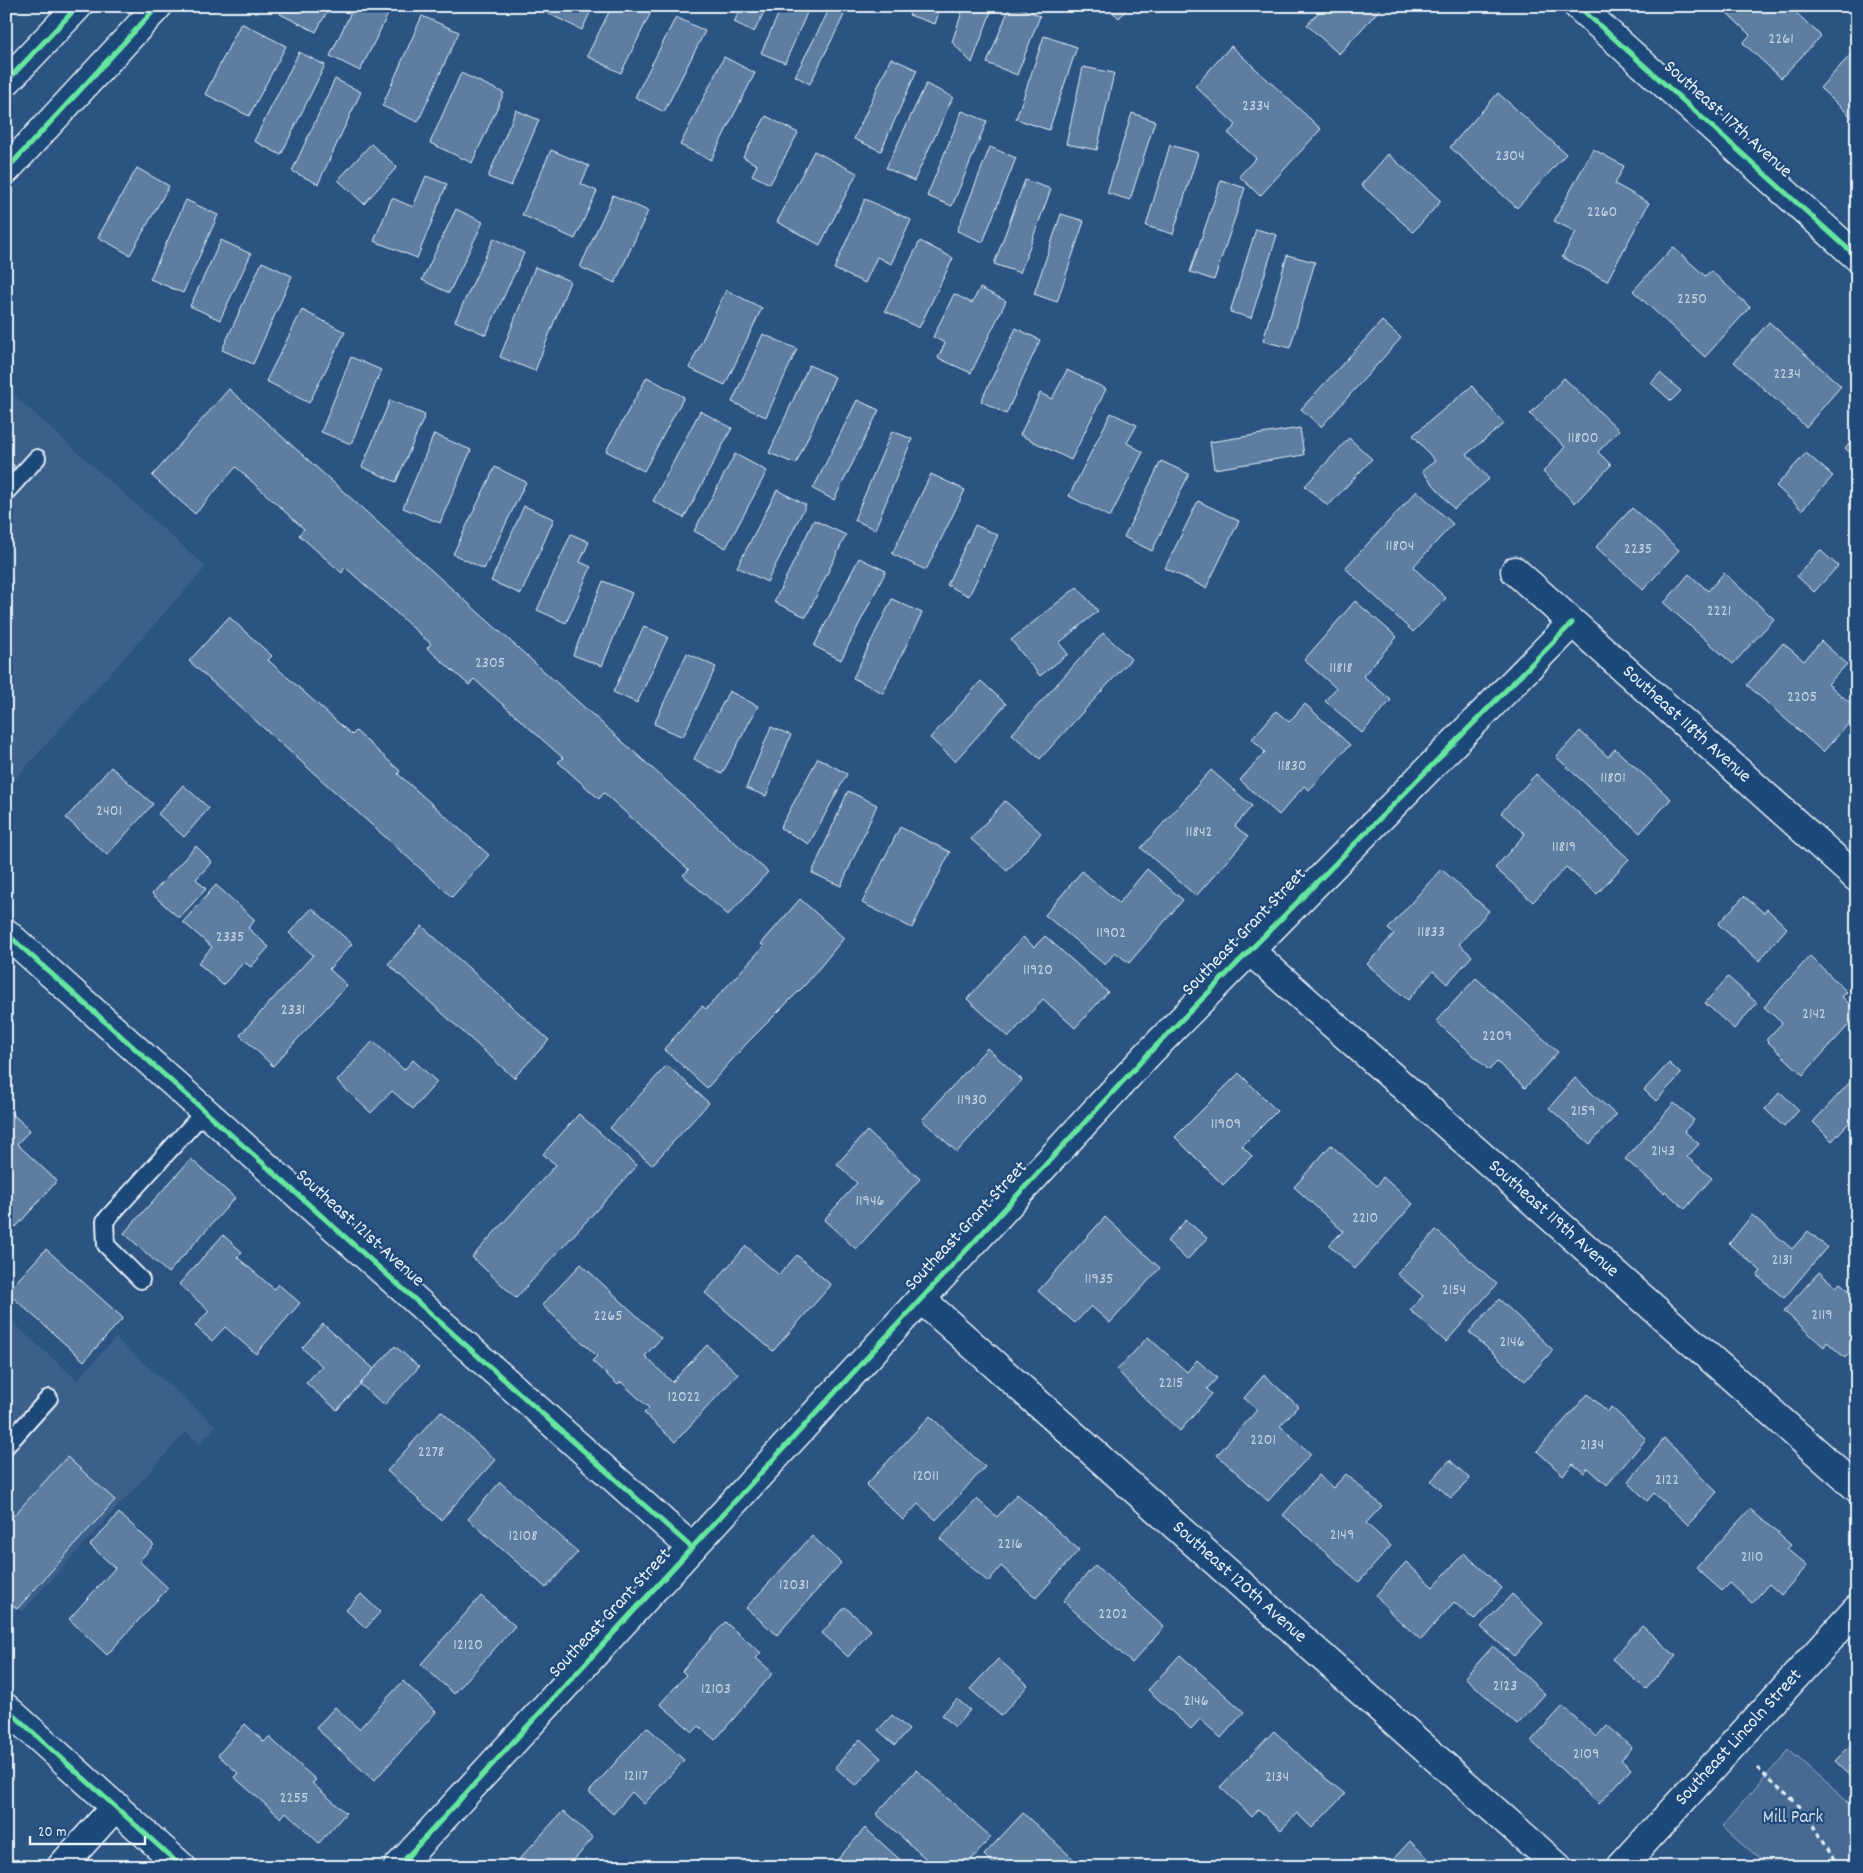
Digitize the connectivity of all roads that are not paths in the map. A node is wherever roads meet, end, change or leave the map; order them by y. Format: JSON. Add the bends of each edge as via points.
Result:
{"nodes":[{"id":1,"x":78,"y":6,"type":"edge"},
{"id":2,"x":158,"y":6,"type":"edge"},
{"id":3,"x":1578,"y":6,"type":"edge"},
{"id":4,"x":6,"y":82,"type":"edge"},
{"id":5,"x":6,"y":170,"type":"edge"},
{"id":6,"x":1857,"y":256,"type":"edge"},
{"id":7,"x":37,"y":458,"type":"dead end"},
{"id":8,"x":6,"y":492,"type":"edge"},
{"id":9,"x":1516,"y":571,"type":"dead end"},
{"id":10,"x":1572,"y":623,"type":"junction"},
{"id":11,"x":1857,"y":878,"type":"edge"},
{"id":12,"x":6,"y":933,"type":"edge"},
{"id":13,"x":1250,"y":950,"type":"junction"},
{"id":14,"x":205,"y":1111,"type":"junction"},
{"id":15,"x":141,"y":1280,"type":"dead end"},
{"id":16,"x":921,"y":1298,"type":"junction"},
{"id":17,"x":49,"y":1398,"type":"dead end"},
{"id":18,"x":6,"y":1446,"type":"edge"},
{"id":19,"x":1857,"y":1488,"type":"edge"},
{"id":20,"x":692,"y":1548,"type":"junction"},
{"id":21,"x":1857,"y":1608,"type":"edge"},
{"id":22,"x":6,"y":1708,"type":"edge"},
{"id":23,"x":116,"y":1806,"type":"junction"},
{"id":24,"x":61,"y":1867,"type":"edge"},
{"id":25,"x":182,"y":1867,"type":"edge"},
{"id":26,"x":398,"y":1867,"type":"edge"},
{"id":27,"x":1558,"y":1867,"type":"edge"},
{"id":28,"x":1620,"y":1867,"type":"edge"}],
"edges":[{"from":1,"to":4,"type":"street"},
{"from":2,"to":5,"type":"street"},
{"from":3,"to":6,"type":"street","name":"Southeast 117th Avenue"},
{"from":7,"to":8,"type":"lane"},
{"from":9,"to":10,"type":"street","name":"Southeast 118th Avenue"},
{"from":10,"to":11,"type":"street","name":"Southeast 118th Avenue"},
{"from":10,"to":13,"type":"street","name":"Southeast Grant Street"},
{"from":12,"to":14,"type":"street","name":"Southeast 121st Avenue"},
{"from":13,"to":16,"type":"street","name":"Southeast Grant Street"},
{"from":13,"to":19,"type":"street","name":"Southeast 119th Avenue"},
{"from":14,"to":15,"type":"lane","via":[[105,1221],[106,1245]]},
{"from":14,"to":20,"type":"street","name":"Southeast 121st Avenue"},
{"from":16,"to":20,"type":"street","name":"Southeast Grant Street"},
{"from":16,"to":27,"type":"street","name":"Southeast 120th Avenue"},
{"from":17,"to":18,"type":"lane"},
{"from":20,"to":26,"type":"street","name":"Southeast Grant Street"},
{"from":21,"to":28,"type":"street","name":"Southeast Lincoln Street"},
{"from":22,"to":23,"type":"street"},
{"from":23,"to":24,"type":"street"},
{"from":23,"to":25,"type":"street"}]}
